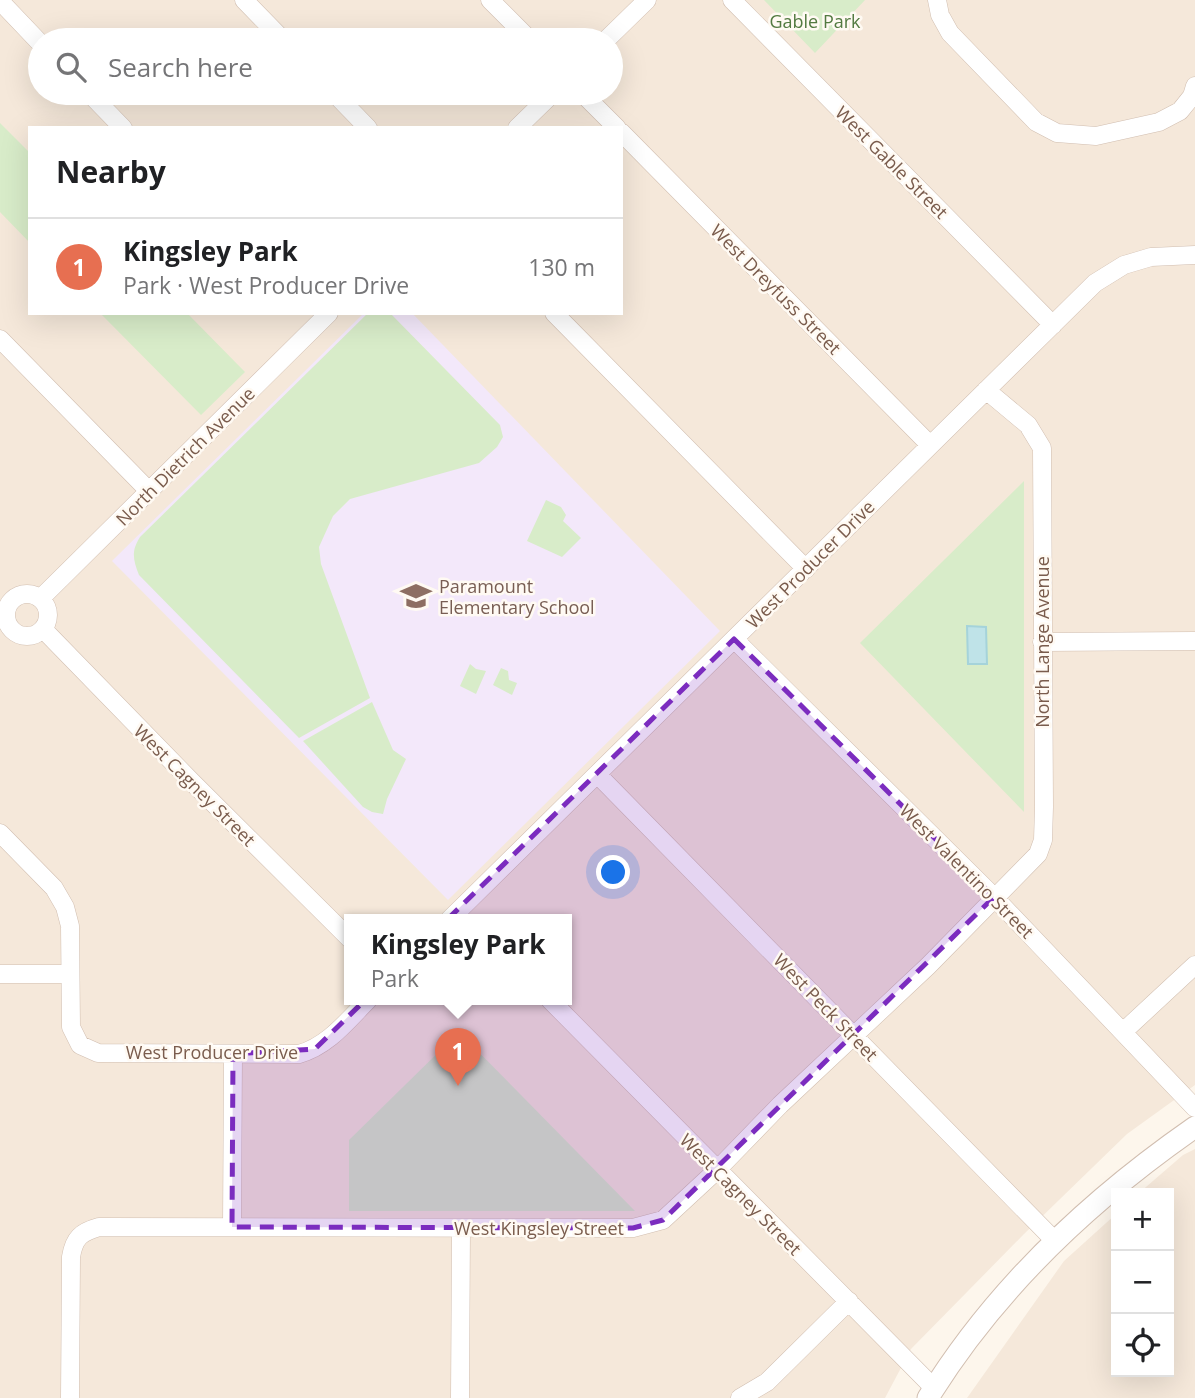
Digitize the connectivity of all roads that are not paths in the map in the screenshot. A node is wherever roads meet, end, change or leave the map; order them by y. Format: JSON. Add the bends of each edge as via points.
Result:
{"nodes":[{"id":1,"x":244,"y":0,"type":"edge"},
{"id":2,"x":491,"y":0,"type":"edge"},
{"id":3,"x":647,"y":0,"type":"edge"},
{"id":4,"x":732,"y":0,"type":"edge"},
{"id":5,"x":937,"y":0,"type":"edge"},
{"id":6,"x":0,"y":1,"type":"edge"},
{"id":7,"x":271,"y":28,"type":"edge"},
{"id":8,"x":518,"y":28,"type":"edge"},
{"id":9,"x":618,"y":28,"type":"edge"},
{"id":10,"x":28,"y":30,"type":"edge"},
{"id":11,"x":1193,"y":91,"type":"edge"},
{"id":12,"x":101,"y":105,"type":"edge"},
{"id":13,"x":346,"y":105,"type":"edge"},
{"id":14,"x":541,"y":105,"type":"edge"},
{"id":15,"x":594,"y":105,"type":"edge"},
{"id":16,"x":121,"y":126,"type":"edge"},
{"id":17,"x":366,"y":126,"type":"edge"},
{"id":18,"x":519,"y":126,"type":"edge"},
{"id":19,"x":615,"y":126,"type":"edge"},
{"id":20,"x":623,"y":134,"type":"edge"},
{"id":21,"x":1195,"y":255,"type":"edge"},
{"id":22,"x":304,"y":315,"type":"edge"},
{"id":23,"x":328,"y":315,"type":"edge"},
{"id":24,"x":556,"y":315,"type":"edge"},
{"id":25,"x":1053,"y":325,"type":"junction"},
{"id":26,"x":316,"y":327,"type":"junction"},
{"id":27,"x":0,"y":338,"type":"edge"},
{"id":28,"x":986,"y":390,"type":"junction"},
{"id":29,"x":930,"y":445,"type":"junction"},
{"id":30,"x":149,"y":491,"type":"junction"},
{"id":31,"x":806,"y":569,"type":"junction"},
{"id":32,"x":6,"y":594,"type":"edge"},
{"id":33,"x":41,"y":598,"type":"junction"},
{"id":34,"x":43,"y":629,"type":"junction"},
{"id":35,"x":6,"y":633,"type":"edge"},
{"id":36,"x":734,"y":639,"type":"junction"},
{"id":37,"x":1195,"y":640,"type":"edge"},
{"id":38,"x":1042,"y":642,"type":"junction"},
{"id":39,"x":597,"y":774,"type":"junction"},
{"id":40,"x":0,"y":834,"type":"edge"},
{"id":41,"x":994,"y":897,"type":"junction"},
{"id":42,"x":462,"y":914,"type":"edge"},
{"id":43,"x":344,"y":934,"type":"edge"},
{"id":44,"x":1195,"y":965,"type":"edge"},
{"id":45,"x":0,"y":974,"type":"edge"},
{"id":46,"x":70,"y":974,"type":"junction"},
{"id":47,"x":363,"y":1005,"type":"edge"},
{"id":48,"x":555,"y":1005,"type":"edge"},
{"id":49,"x":1124,"y":1031,"type":"junction"},
{"id":50,"x":853,"y":1035,"type":"junction"},
{"id":51,"x":233,"y":1054,"type":"junction"},
{"id":52,"x":1195,"y":1108,"type":"edge"},
{"id":53,"x":1195,"y":1127,"type":"edge"},
{"id":54,"x":717,"y":1170,"type":"junction"},
{"id":55,"x":232,"y":1227,"type":"junction"},
{"id":56,"x":461,"y":1228,"type":"junction"},
{"id":57,"x":1054,"y":1240,"type":"junction"},
{"id":58,"x":849,"y":1301,"type":"junction"},
{"id":59,"x":931,"y":1393,"type":"edge"},
{"id":60,"x":70,"y":1398,"type":"edge"},
{"id":61,"x":460,"y":1398,"type":"edge"},
{"id":62,"x":740,"y":1398,"type":"edge"}],
"edges":[{"from":1,"to":7,"type":"street"},
{"from":2,"to":8,"type":"street"},
{"from":3,"to":9,"type":"street"},
{"from":4,"to":25,"type":"street","name":"West Gable Street"},
{"from":5,"to":11,"type":"street","via":[[950,33],[1036,122],[1057,133],[1096,136],[1159,122],[1180,111]]},
{"from":6,"to":10,"type":"street"},
{"from":12,"to":16,"type":"street"},
{"from":13,"to":17,"type":"street"},
{"from":14,"to":18,"type":"street"},
{"from":15,"to":19,"type":"street"},
{"from":20,"to":29,"type":"street","name":"West Dreyfuss Street"},
{"from":21,"to":25,"type":"street","name":"West Producer Drive","via":[[1151,257],[1124,265],[1095,283]]},
{"from":22,"to":26,"type":"street"},
{"from":23,"to":26,"type":"street","name":"North Dietrich Avenue"},
{"from":24,"to":31,"type":"street"},
{"from":25,"to":28,"type":"street","name":"West Producer Drive"},
{"from":26,"to":30,"type":"street","name":"North Dietrich Avenue"},
{"from":27,"to":30,"type":"street"},
{"from":28,"to":29,"type":"street","name":"West Producer Drive"},
{"from":28,"to":38,"type":"street","name":"North Lange Avenue","via":[[1028,425],[1041,448]]},
{"from":29,"to":31,"type":"street","name":"West Producer Drive"},
{"from":30,"to":33,"type":"street","name":"North Dietrich Avenue"},
{"from":31,"to":36,"type":"street","name":"West Producer Drive"},
{"from":32,"to":33,"type":"street"},
{"from":32,"to":35,"type":"street"},
{"from":33,"to":34,"type":"street","via":[[49,614]]},
{"from":34,"to":35,"type":"street","via":[[28,636]]},
{"from":34,"to":43,"type":"street","name":"West Cagney Street"},
{"from":36,"to":39,"type":"street","name":"West Producer Drive"},
{"from":36,"to":41,"type":"street","name":"West Valentino Street"},
{"from":37,"to":38,"type":"street"},
{"from":38,"to":41,"type":"street","name":"North Lange Avenue","via":[[1043,840],[1038,854]]},
{"from":39,"to":42,"type":"street","name":"West Producer Drive"},
{"from":39,"to":50,"type":"street","name":"West Peck Street"},
{"from":40,"to":46,"type":"street","via":[[54,888],[65,907],[70,926]]},
{"from":41,"to":49,"type":"street","name":"West Valentino Street"},
{"from":41,"to":50,"type":"street","name":"West Kingsley Street"},
{"from":44,"to":49,"type":"street"},
{"from":45,"to":46,"type":"street"},
{"from":46,"to":51,"type":"street","name":"West Producer Drive","via":[[71,1027],[80,1045],[98,1053]]},
{"from":47,"to":51,"type":"street","name":"West Producer Drive","via":[[315,1049],[299,1054]]},
{"from":48,"to":54,"type":"street","name":"West Cagney Street"},
{"from":49,"to":52,"type":"street","name":"West Valentino Street"},
{"from":50,"to":54,"type":"street","name":"West Kingsley Street"},
{"from":50,"to":57,"type":"street","name":"West Peck Street"},
{"from":51,"to":55,"type":"street"},
{"from":53,"to":57,"type":"street","via":[[1143,1163]]},
{"from":54,"to":56,"type":"street","name":"West Kingsley Street","via":[[663,1220],[633,1228]]},
{"from":54,"to":58,"type":"street","name":"West Cagney Street"},
{"from":55,"to":56,"type":"street","name":"West Kingsley Street"},
{"from":55,"to":60,"type":"street","name":"West Kingsley Street","via":[[99,1227],[79,1236],[71,1257]]},
{"from":56,"to":61,"type":"street"},
{"from":57,"to":59,"type":"street","via":[[969,1339]]},
{"from":58,"to":59,"type":"street","name":"West Cagney Street"},
{"from":58,"to":62,"type":"street","via":[[768,1382]]}]}
